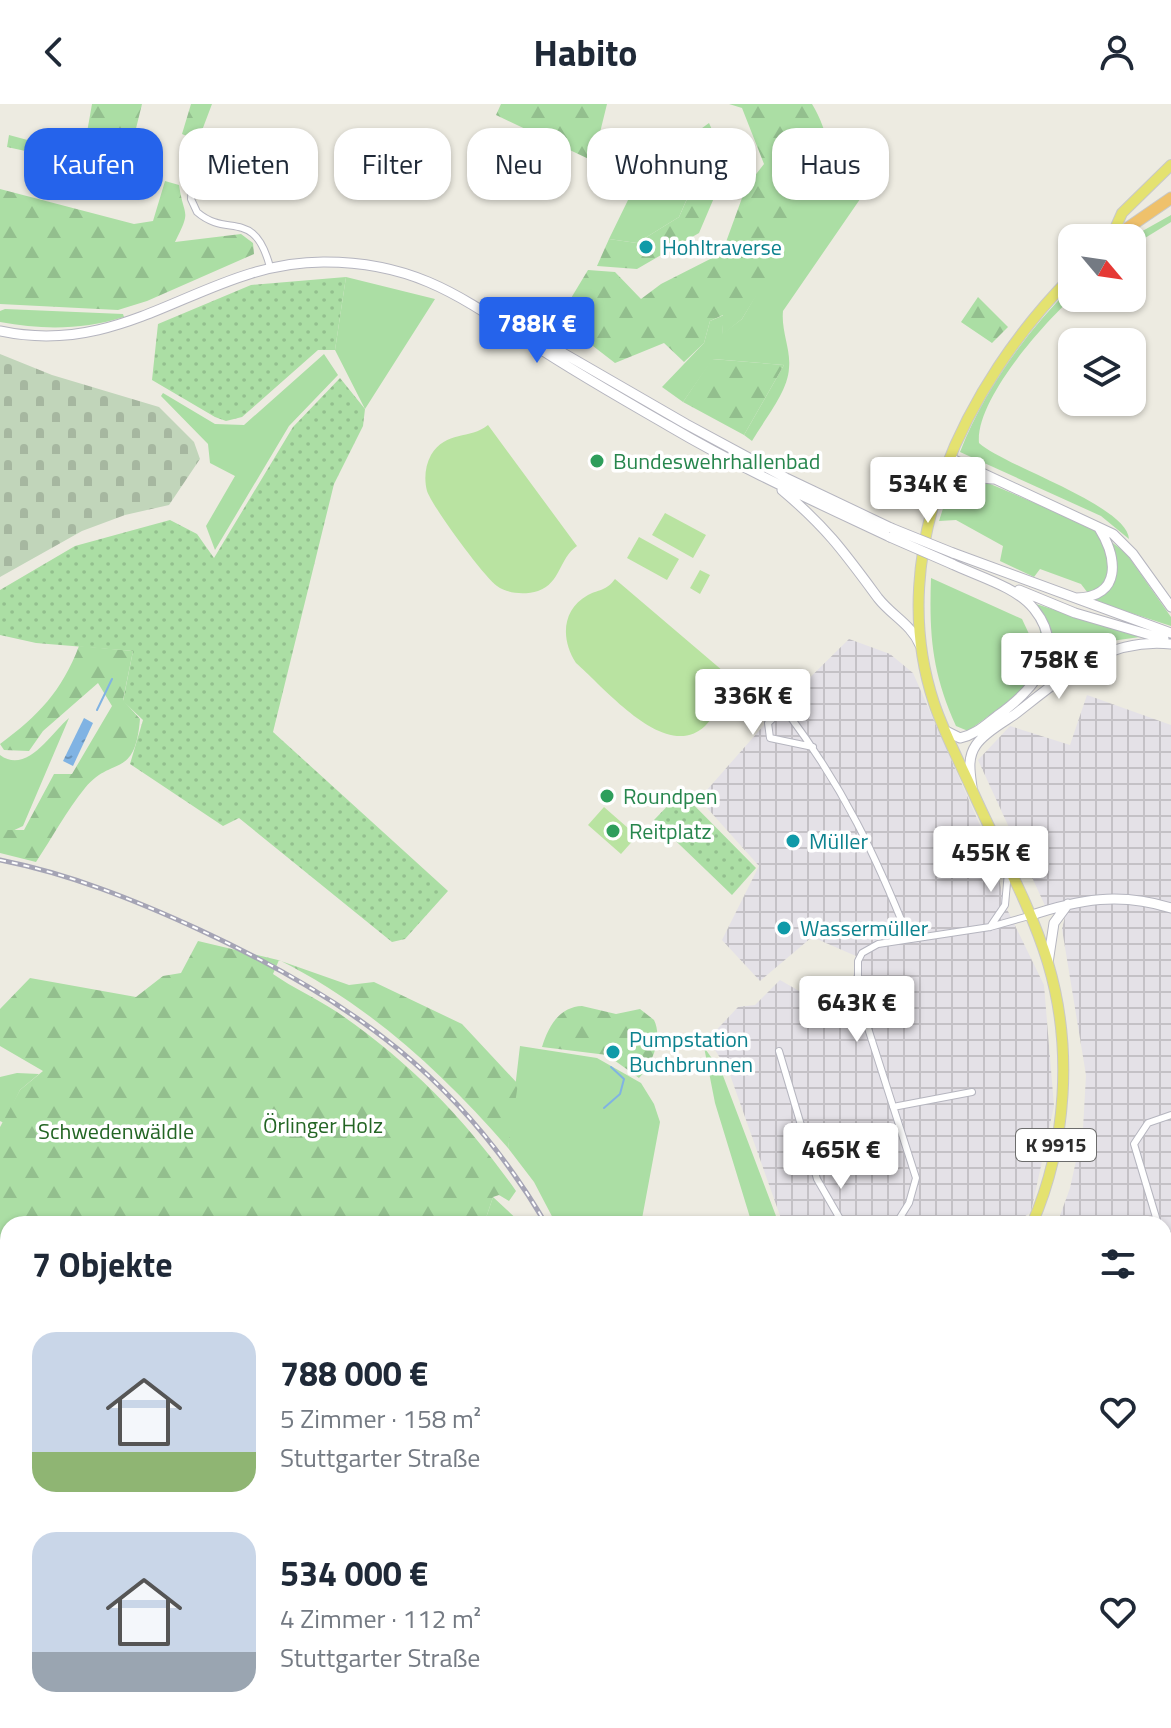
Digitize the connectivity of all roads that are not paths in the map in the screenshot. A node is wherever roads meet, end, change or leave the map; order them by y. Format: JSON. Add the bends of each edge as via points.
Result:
{"nodes":[{"id":1,"x":1171,"y":165,"type":"edge"},
{"id":2,"x":191,"y":200,"type":"edge"},
{"id":3,"x":1171,"y":200,"type":"edge"},
{"id":4,"x":1118,"y":224,"type":"edge"},
{"id":5,"x":1133,"y":224,"type":"edge"},
{"id":6,"x":270,"y":267,"type":"junction"},
{"id":7,"x":1058,"y":291,"type":"edge"},
{"id":8,"x":493,"y":315,"type":"junction"},
{"id":9,"x":0,"y":331,"type":"edge"},
{"id":10,"x":948,"y":463,"type":"junction"},
{"id":11,"x":971,"y":477,"type":"junction"},
{"id":12,"x":771,"y":480,"type":"junction"},
{"id":13,"x":996,"y":480,"type":"junction"},
{"id":14,"x":938,"y":494,"type":"junction"},
{"id":15,"x":1098,"y":525,"type":"junction"},
{"id":16,"x":891,"y":532,"type":"junction"},
{"id":17,"x":952,"y":558,"type":"junction"},
{"id":18,"x":1073,"y":598,"type":"junction"},
{"id":19,"x":1171,"y":607,"type":"edge"},
{"id":20,"x":1171,"y":633,"type":"edge"},
{"id":21,"x":1171,"y":642,"type":"edge"},
{"id":22,"x":922,"y":650,"type":"junction"},
{"id":23,"x":946,"y":731,"type":"junction"},
{"id":24,"x":977,"y":743,"type":"junction"},
{"id":25,"x":813,"y":747,"type":"junction"},
{"id":26,"x":956,"y":754,"type":"junction"},
{"id":27,"x":973,"y":790,"type":"junction"},
{"id":28,"x":1009,"y":869,"type":"junction"},
{"id":29,"x":1068,"y":904,"type":"junction"},
{"id":30,"x":1171,"y":908,"type":"edge"},
{"id":31,"x":1029,"y":916,"type":"junction"},
{"id":32,"x":990,"y":927,"type":"junction"},
{"id":33,"x":909,"y":939,"type":"junction"},
{"id":34,"x":1048,"y":963,"type":"junction"},
{"id":35,"x":779,"y":1051,"type":"dead end"},
{"id":36,"x":972,"y":1092,"type":"dead end"},
{"id":37,"x":893,"y":1107,"type":"junction"},
{"id":38,"x":1171,"y":1115,"type":"edge"},
{"id":39,"x":838,"y":1216,"type":"edge"},
{"id":40,"x":901,"y":1216,"type":"edge"},
{"id":41,"x":1035,"y":1216,"type":"edge"},
{"id":42,"x":1156,"y":1216,"type":"edge"},
{"id":43,"x":0,"y":1696,"type":"edge"},
{"id":44,"x":0,"y":1711,"type":"edge"}],
"edges":[{"from":1,"to":4,"type":"main road","via":[[1122,213]]},
{"from":2,"to":6,"type":"street","via":[[197,212],[255,235]]},
{"from":3,"to":5,"type":"highway"},
{"from":6,"to":8,"type":"main road","via":[[326,262],[395,270],[440,284]]},
{"from":6,"to":9,"type":"main road","via":[[104,331],[46,337]]},
{"from":7,"to":10,"type":"main road","number":"K 9915","via":[[990,378]]},
{"from":8,"to":12,"type":"main road","via":[[671,427]]},
{"from":8,"to":16,"type":"main road"},
{"from":10,"to":11,"type":"main road"},
{"from":10,"to":13,"type":"main road"},
{"from":10,"to":14,"type":"main road","number":"K 9915"},
{"from":11,"to":13,"type":"main road"},
{"from":11,"to":14,"type":"main road"},
{"from":12,"to":16,"type":"main road"},
{"from":12,"to":22,"type":"main road","via":[[821,523],[914,632]]},
{"from":13,"to":15,"type":"main road"},
{"from":14,"to":22,"type":"main road","number":"K 9915","via":[[922,564]]},
{"from":15,"to":18,"type":"main road","via":[[1114,557],[1112,576],[1095,594]]},
{"from":15,"to":19,"type":"main road","via":[[1125,544]]},
{"from":16,"to":17,"type":"main road","bridge":true},
{"from":17,"to":18,"type":"main road"},
{"from":17,"to":21,"type":"main road","via":[[1075,613]]},
{"from":17,"to":23,"type":"main road","via":[[1026,600],[1042,621],[1048,653],[1038,680],[1014,704],[971,736],[960,738]]},
{"from":18,"to":20,"type":"main road"},
{"from":21,"to":24,"type":"main road","via":[[1120,646],[1094,656]]},
{"from":22,"to":23,"type":"main road","number":"K 9915","via":[[934,705]]},
{"from":23,"to":26,"type":"main road","number":"K 9915"},
{"from":24,"to":26,"type":"main road"},
{"from":24,"to":27,"type":"main road","via":[[969,766]]},
{"from":25,"to":25,"type":"street","via":[[789,715],[779,713],[768,723],[770,738]]},
{"from":25,"to":33,"type":"street","via":[[862,826]]},
{"from":26,"to":27,"type":"main road","number":"K 9915"},
{"from":27,"to":28,"type":"main road","number":"K 9915"},
{"from":28,"to":31,"type":"main road","number":"K 9915"},
{"from":28,"to":32,"type":"street","via":[[1005,905]]},
{"from":29,"to":30,"type":"main road","via":[[1120,897]]},
{"from":29,"to":31,"type":"main road"},
{"from":29,"to":34,"type":"main road","via":[[1054,923]]},
{"from":31,"to":32,"type":"street"},
{"from":31,"to":34,"type":"main road","number":"K 9915"},
{"from":32,"to":33,"type":"street"},
{"from":33,"to":37,"type":"street","via":[[869,947],[856,971],[858,997]]},
{"from":34,"to":41,"type":"main road","number":"K 9915","via":[[1060,1027],[1061,1106],[1051,1173]]},
{"from":35,"to":39,"type":"street","via":[[817,1179]]},
{"from":36,"to":37,"type":"street"},
{"from":37,"to":40,"type":"street","via":[[916,1178]]},
{"from":38,"to":42,"type":"street","via":[[1148,1123],[1134,1144]]},
{"from":43,"to":44,"type":"street"}]}
